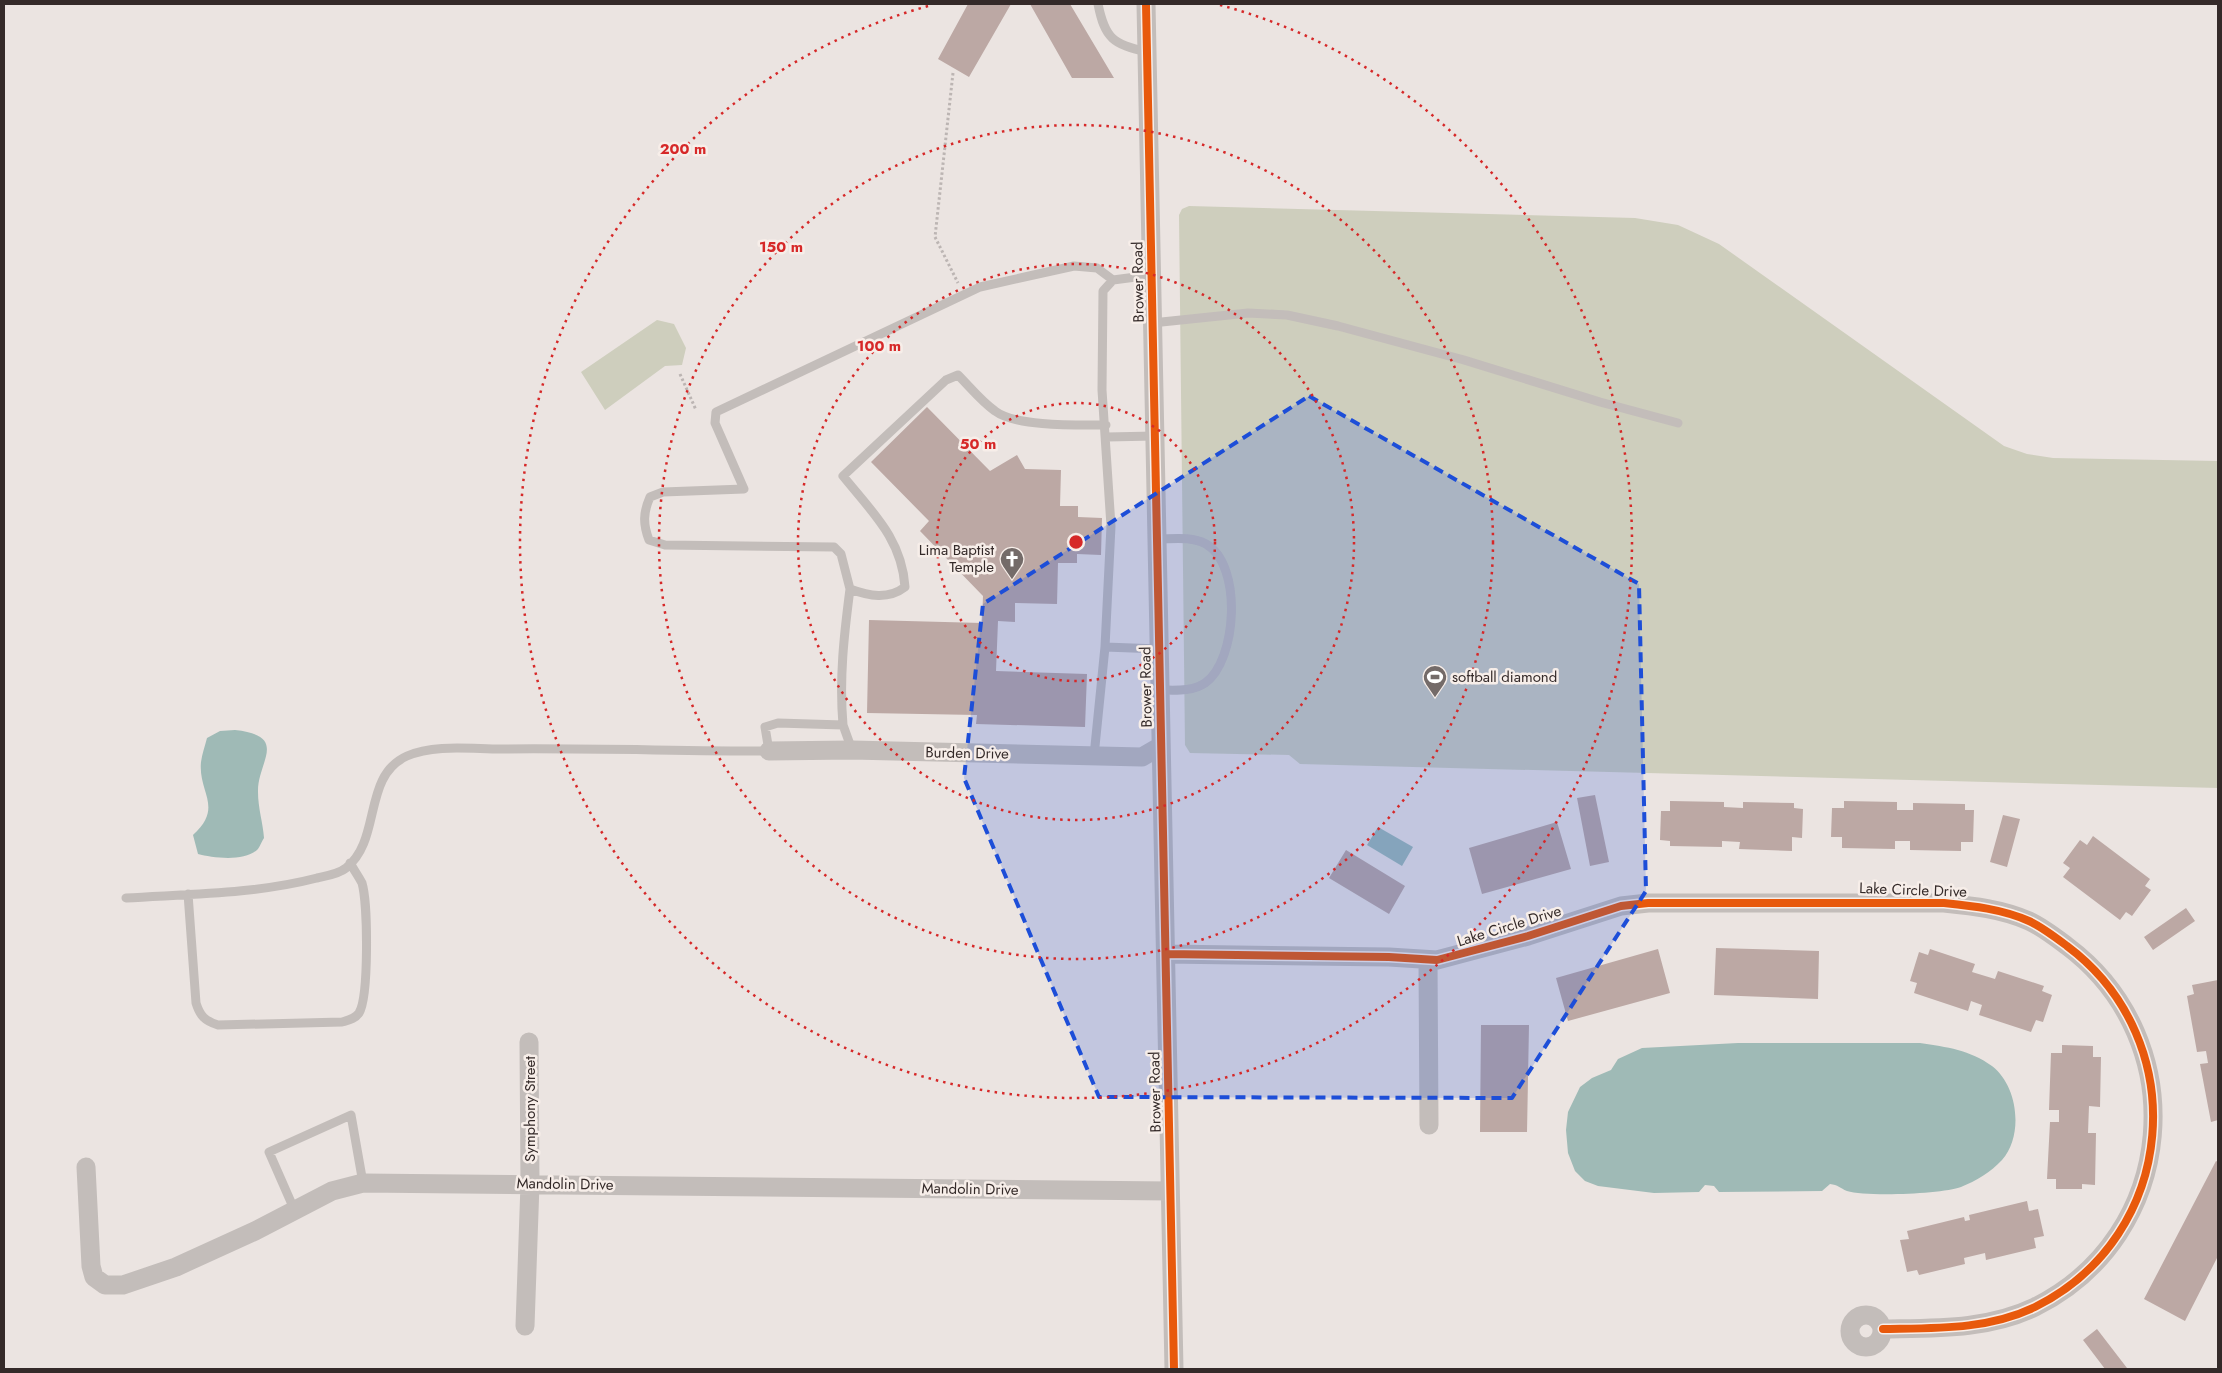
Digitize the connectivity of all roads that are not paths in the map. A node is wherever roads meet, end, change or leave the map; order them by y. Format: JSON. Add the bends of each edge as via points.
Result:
{"nodes":[{"id":1,"x":1098,"y":4,"type":"edge"},
{"id":2,"x":1146,"y":4,"type":"edge"},
{"id":3,"x":1147,"y":52,"type":"junction"},
{"id":4,"x":1152,"y":275,"type":"junction"},
{"id":5,"x":1113,"y":280,"type":"junction"},
{"id":6,"x":1152,"y":322,"type":"junction"},
{"id":7,"x":1678,"y":423,"type":"dead end"},
{"id":8,"x":1106,"y":425,"type":"junction"},
{"id":9,"x":1154,"y":436,"type":"junction"},
{"id":10,"x":1107,"y":437,"type":"junction"},
{"id":11,"x":1157,"y":539,"type":"junction"},
{"id":12,"x":850,"y":589,"type":"junction"},
{"id":13,"x":1105,"y":647,"type":"junction"},
{"id":14,"x":1159,"y":649,"type":"junction"},
{"id":15,"x":1160,"y":690,"type":"junction"},
{"id":16,"x":843,"y":725,"type":"junction"},
{"id":17,"x":1161,"y":746,"type":"junction"},
{"id":18,"x":852,"y":750,"type":"junction"},
{"id":19,"x":769,"y":751,"type":"junction"},
{"id":20,"x":1094,"y":756,"type":"junction"},
{"id":21,"x":350,"y":863,"type":"junction"},
{"id":22,"x":188,"y":894,"type":"junction"},
{"id":23,"x":126,"y":898,"type":"dead end"},
{"id":24,"x":1166,"y":954,"type":"junction"},
{"id":25,"x":1428,"y":961,"type":"junction"},
{"id":26,"x":530,"y":1042,"type":"dead end"},
{"id":27,"x":1429,"y":1124,"type":"dead end"},
{"id":28,"x":86,"y":1167,"type":"dead end"},
{"id":29,"x":363,"y":1183,"type":"junction"},
{"id":30,"x":530,"y":1184,"type":"junction"},
{"id":31,"x":1170,"y":1191,"type":"junction"},
{"id":32,"x":294,"y":1209,"type":"junction"},
{"id":33,"x":526,"y":1326,"type":"dead end"},
{"id":34,"x":1883,"y":1329,"type":"dead end"},
{"id":35,"x":1174,"y":1369,"type":"edge"}],
"edges":[{"from":1,"to":3,"type":"lane","via":[[1108,36],[1118,44]]},
{"from":2,"to":3,"type":"street","name":"Brower Road"},
{"from":3,"to":4,"type":"street","name":"Brower Road"},
{"from":4,"to":5,"type":"lane"},
{"from":4,"to":6,"type":"street","name":"Brower Road"},
{"from":5,"to":8,"type":"lane","via":[[1103,291],[1102,390]]},
{"from":5,"to":12,"type":"lane","via":[[1097,268],[1074,266],[980,287],[716,412],[715,423],[744,489],[663,492],[650,497],[645,508],[644,526],[649,540],[665,545],[834,547],[841,554]]},
{"from":6,"to":7,"type":"lane","via":[[1248,313],[1287,315],[1464,360]]},
{"from":6,"to":9,"type":"street","name":"Brower Road"},
{"from":8,"to":10,"type":"lane"},
{"from":8,"to":12,"type":"lane","via":[[1058,425],[1017,420],[996,412],[958,376],[946,380],[843,476],[890,534],[904,565],[906,586],[896,594],[869,596]]},
{"from":9,"to":10,"type":"lane"},
{"from":9,"to":11,"type":"street","name":"Brower Road"},
{"from":10,"to":13,"type":"lane","via":[[1111,526]]},
{"from":11,"to":14,"type":"street","name":"Brower Road"},
{"from":11,"to":15,"type":"lane","via":[[1191,540],[1211,548],[1226,574],[1232,609],[1227,647],[1213,676],[1199,687]]},
{"from":12,"to":16,"type":"lane","via":[[842,645],[840,694]]},
{"from":13,"to":14,"type":"lane"},
{"from":13,"to":20,"type":"lane"},
{"from":14,"to":15,"type":"street","name":"Brower Road"},
{"from":15,"to":17,"type":"street","name":"Brower Road"},
{"from":16,"to":18,"type":"lane"},
{"from":16,"to":19,"type":"lane","via":[[778,723],[765,727]]},
{"from":17,"to":20,"type":"street","name":"Burden Drive","via":[[1142,757]]},
{"from":17,"to":24,"type":"street","name":"Brower Road"},
{"from":18,"to":19,"type":"street","name":"Burden Drive"},
{"from":18,"to":20,"type":"street","name":"Burden Drive"},
{"from":19,"to":21,"type":"lane","via":[[546,748],[422,751],[398,760],[384,775],[367,836],[358,855]]},
{"from":21,"to":22,"type":"lane","via":[[345,870],[296,883]]},
{"from":21,"to":22,"type":"lane","via":[[362,883],[366,907],[365,982],[359,1013],[342,1022],[218,1026],[208,1022],[196,1003]]},
{"from":22,"to":23,"type":"lane"},
{"from":24,"to":25,"type":"street","name":"Lake Circle Drive","via":[[1389,957]]},
{"from":24,"to":31,"type":"street","name":"Brower Road"},
{"from":25,"to":27,"type":"street"},
{"from":25,"to":34,"type":"street","name":"Lake Circle Drive","via":[[1528,936],[1620,906],[1688,902],[1944,903],[1984,907],[2029,921],[2082,958],[2124,1006],[2136,1031],[2151,1084],[2154,1109],[2147,1170],[2125,1222],[2109,1248],[2090,1268],[2057,1295],[2033,1308],[1998,1321],[1966,1327]]},
{"from":26,"to":30,"type":"street","name":"Symphony Street"},
{"from":28,"to":32,"type":"street","name":"Mandolin Drive","via":[[91,1266],[94,1277],[105,1284],[123,1285],[176,1266]]},
{"from":29,"to":30,"type":"street","name":"Mandolin Drive"},
{"from":29,"to":32,"type":"street","name":"Mandolin Drive","via":[[332,1191]]},
{"from":29,"to":32,"type":"lane","via":[[351,1115],[268,1152]]},
{"from":30,"to":31,"type":"street","name":"Mandolin Drive"},
{"from":30,"to":33,"type":"street","name":"Symphony Street"},
{"from":31,"to":35,"type":"street","name":"Brower Road"}]}
